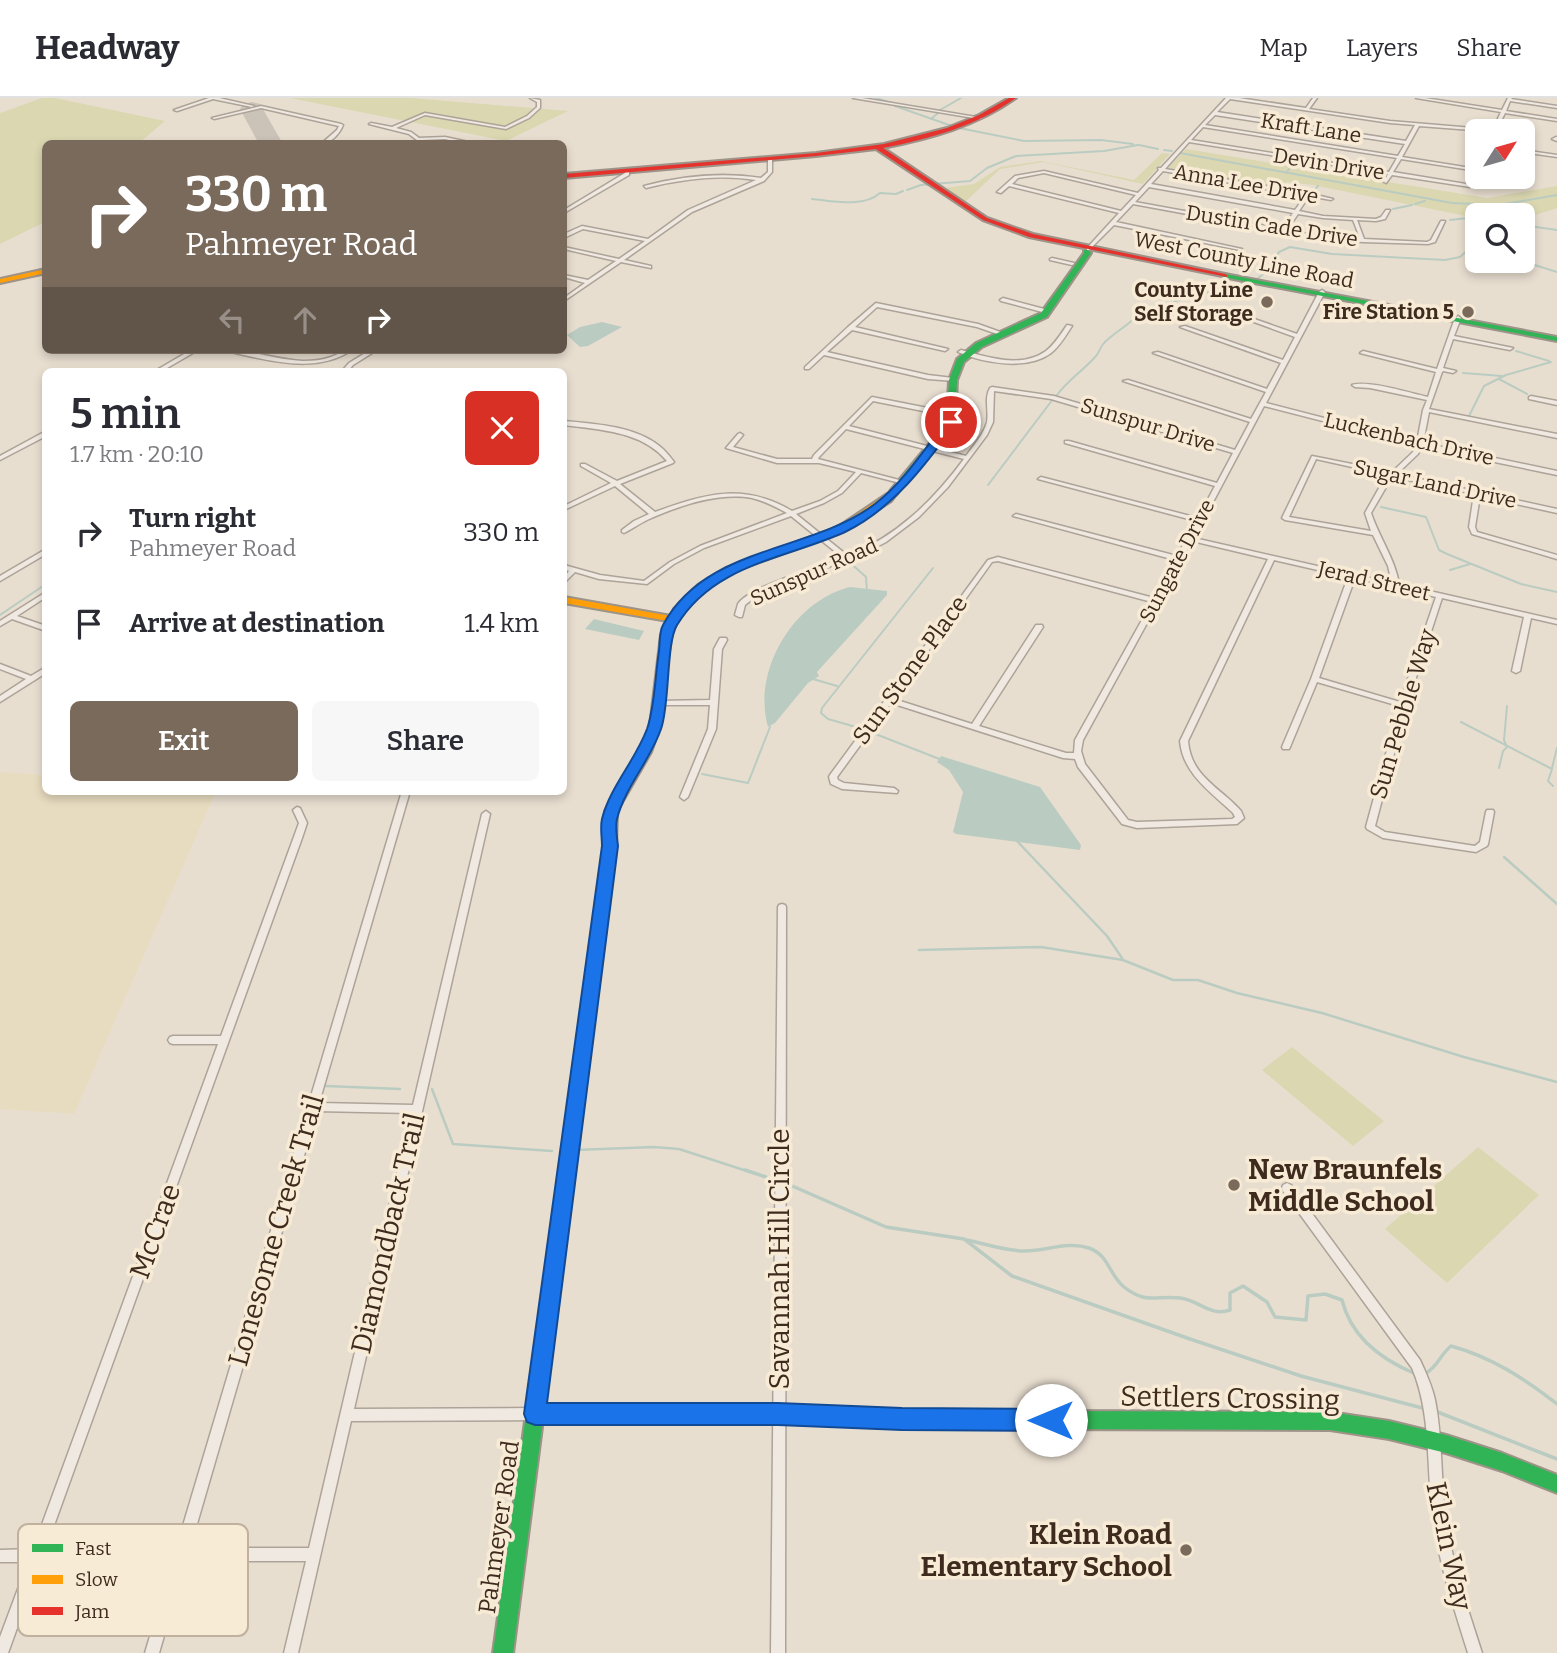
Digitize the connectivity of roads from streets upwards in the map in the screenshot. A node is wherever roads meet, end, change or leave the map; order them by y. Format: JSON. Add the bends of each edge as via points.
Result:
{"nodes":[{"id":1,"x":531,"y":98,"type":"edge"},
{"id":2,"x":855,"y":98,"type":"edge"},
{"id":3,"x":1013,"y":98,"type":"edge"},
{"id":4,"x":1230,"y":98,"type":"edge"},
{"id":5,"x":1315,"y":98,"type":"edge"},
{"id":6,"x":1418,"y":98,"type":"edge"},
{"id":7,"x":1510,"y":99,"type":"edge"},
{"id":8,"x":1449,"y":100,"type":"edge"},
{"id":9,"x":261,"y":107,"type":"junction"},
{"id":10,"x":1557,"y":107,"type":"edge"},
{"id":11,"x":176,"y":110,"type":"dead end"},
{"id":12,"x":1307,"y":110,"type":"junction"},
{"id":13,"x":1503,"y":112,"type":"junction"},
{"id":14,"x":1213,"y":113,"type":"junction"},
{"id":15,"x":214,"y":118,"type":"dead end"},
{"id":16,"x":980,"y":118,"type":"junction"},
{"id":17,"x":1557,"y":120,"type":"edge"},
{"id":18,"x":370,"y":124,"type":"dead end"},
{"id":19,"x":1418,"y":124,"type":"junction"},
{"id":20,"x":1202,"y":126,"type":"junction"},
{"id":21,"x":392,"y":128,"type":"junction"},
{"id":22,"x":420,"y":139,"type":"joint"},
{"id":23,"x":328,"y":140,"type":"edge"},
{"id":24,"x":455,"y":140,"type":"edge"},
{"id":25,"x":1189,"y":141,"type":"junction"},
{"id":26,"x":1408,"y":143,"type":"junction"},
{"id":27,"x":877,"y":147,"type":"junction"},
{"id":28,"x":1535,"y":153,"type":"edge"},
{"id":29,"x":1461,"y":156,"type":"dead end"},
{"id":30,"x":1557,"y":156,"type":"edge"},
{"id":31,"x":770,"y":158,"type":"junction"},
{"id":32,"x":1399,"y":158,"type":"junction"},
{"id":33,"x":1456,"y":166,"type":"junction"},
{"id":34,"x":1465,"y":168,"type":"edge"},
{"id":35,"x":1160,"y":169,"type":"junction"},
{"id":36,"x":627,"y":170,"type":"junction"},
{"id":37,"x":1391,"y":174,"type":"junction"},
{"id":38,"x":567,"y":176,"type":"edge"},
{"id":39,"x":762,"y":180,"type":"junction"},
{"id":40,"x":1386,"y":182,"type":"dead end"},
{"id":41,"x":1008,"y":184,"type":"junction"},
{"id":42,"x":1148,"y":185,"type":"junction"},
{"id":43,"x":1465,"y":185,"type":"edge"},
{"id":44,"x":646,"y":187,"type":"dead end"},
{"id":45,"x":999,"y":192,"type":"dead end"},
{"id":46,"x":1308,"y":194,"type":"junction"},
{"id":47,"x":1140,"y":195,"type":"junction"},
{"id":48,"x":1331,"y":199,"type":"dead end"},
{"id":49,"x":1132,"y":203,"type":"junction"},
{"id":50,"x":567,"y":210,"type":"edge"},
{"id":51,"x":1388,"y":211,"type":"dead end"},
{"id":52,"x":1296,"y":212,"type":"junction"},
{"id":53,"x":1123,"y":213,"type":"junction"},
{"id":54,"x":1355,"y":220,"type":"junction"},
{"id":55,"x":1443,"y":222,"type":"dead end"},
{"id":56,"x":1113,"y":223,"type":"junction"},
{"id":57,"x":1284,"y":231,"type":"junction"},
{"id":58,"x":567,"y":234,"type":"edge"},
{"id":59,"x":648,"y":240,"type":"junction"},
{"id":60,"x":1363,"y":241,"type":"junction"},
{"id":61,"x":567,"y":249,"type":"edge"},
{"id":62,"x":1240,"y":249,"type":"dead end"},
{"id":63,"x":1088,"y":250,"type":"junction"},
{"id":64,"x":1052,"y":259,"type":"dead end"},
{"id":65,"x":620,"y":261,"type":"junction"},
{"id":66,"x":1072,"y":264,"type":"junction"},
{"id":67,"x":649,"y":267,"type":"dead end"},
{"id":68,"x":42,"y":272,"type":"edge"},
{"id":69,"x":567,"y":277,"type":"edge"},
{"id":70,"x":0,"y":281,"type":"edge"},
{"id":71,"x":589,"y":282,"type":"junction"},
{"id":72,"x":1321,"y":293,"type":"junction"},
{"id":73,"x":567,"y":298,"type":"edge"},
{"id":74,"x":1003,"y":300,"type":"dead end"},
{"id":75,"x":1043,"y":310,"type":"junction"},
{"id":76,"x":1224,"y":310,"type":"dead end"},
{"id":77,"x":1457,"y":319,"type":"junction"},
{"id":78,"x":1069,"y":326,"type":"dead end"},
{"id":79,"x":849,"y":327,"type":"junction"},
{"id":80,"x":1183,"y":327,"type":"dead end"},
{"id":81,"x":1000,"y":333,"type":"junction"},
{"id":82,"x":1297,"y":336,"type":"junction"},
{"id":83,"x":1452,"y":337,"type":"junction"},
{"id":84,"x":1557,"y":338,"type":"edge"},
{"id":85,"x":1510,"y":348,"type":"dead end"},
{"id":86,"x":946,"y":349,"type":"dead end"},
{"id":87,"x":823,"y":352,"type":"junction"},
{"id":88,"x":1363,"y":352,"type":"dead end"},
{"id":89,"x":964,"y":353,"type":"junction"},
{"id":90,"x":188,"y":354,"type":"edge"},
{"id":91,"x":256,"y":354,"type":"edge"},
{"id":92,"x":342,"y":354,"type":"edge"},
{"id":93,"x":367,"y":354,"type":"edge"},
{"id":94,"x":1156,"y":354,"type":"dead end"},
{"id":95,"x":1283,"y":362,"type":"junction"},
{"id":96,"x":163,"y":368,"type":"edge"},
{"id":97,"x":348,"y":368,"type":"edge"},
{"id":98,"x":807,"y":368,"type":"dead end"},
{"id":99,"x":1440,"y":370,"type":"junction"},
{"id":100,"x":1453,"y":371,"type":"dead end"},
{"id":101,"x":950,"y":379,"type":"junction"},
{"id":102,"x":1126,"y":381,"type":"dead end"},
{"id":103,"x":1354,"y":385,"type":"dead end"},
{"id":104,"x":1268,"y":391,"type":"junction"},
{"id":105,"x":1430,"y":398,"type":"junction"},
{"id":106,"x":1531,"y":398,"type":"dead end"},
{"id":107,"x":1060,"y":399,"type":"joint"},
{"id":108,"x":1557,"y":403,"type":"edge"},
{"id":109,"x":1262,"y":404,"type":"junction"},
{"id":110,"x":1426,"y":410,"type":"junction"},
{"id":111,"x":949,"y":415,"type":"junction"},
{"id":112,"x":1253,"y":421,"type":"junction"},
{"id":113,"x":567,"y":424,"type":"edge"},
{"id":114,"x":845,"y":427,"type":"junction"},
{"id":115,"x":42,"y":435,"type":"edge"},
{"id":116,"x":740,"y":435,"type":"dead end"},
{"id":117,"x":1557,"y":436,"type":"edge"},
{"id":118,"x":1067,"y":442,"type":"dead end"},
{"id":119,"x":1420,"y":443,"type":"junction"},
{"id":120,"x":927,"y":448,"type":"junction"},
{"id":121,"x":1236,"y":452,"type":"junction"},
{"id":122,"x":967,"y":457,"type":"junction"},
{"id":123,"x":0,"y":458,"type":"edge"},
{"id":124,"x":815,"y":460,"type":"junction"},
{"id":125,"x":583,"y":466,"type":"dead end"},
{"id":126,"x":860,"y":471,"type":"junction"},
{"id":127,"x":1557,"y":473,"type":"edge"},
{"id":128,"x":1392,"y":475,"type":"junction"},
{"id":129,"x":1041,"y":479,"type":"dead end"},
{"id":130,"x":900,"y":481,"type":"junction"},
{"id":131,"x":617,"y":483,"type":"junction"},
{"id":132,"x":1218,"y":485,"type":"junction"},
{"id":133,"x":1477,"y":494,"type":"junction"},
{"id":134,"x":567,"y":507,"type":"edge"},
{"id":135,"x":1557,"y":511,"type":"edge"},
{"id":136,"x":792,"y":513,"type":"junction"},
{"id":137,"x":654,"y":514,"type":"junction"},
{"id":138,"x":1016,"y":516,"type":"dead end"},
{"id":139,"x":1200,"y":520,"type":"junction"},
{"id":140,"x":624,"y":531,"type":"dead end"},
{"id":141,"x":1374,"y":533,"type":"junction"},
{"id":142,"x":816,"y":536,"type":"junction"},
{"id":143,"x":1190,"y":540,"type":"junction"},
{"id":144,"x":42,"y":553,"type":"edge"},
{"id":145,"x":1557,"y":557,"type":"edge"},
{"id":146,"x":847,"y":558,"type":"junction"},
{"id":147,"x":1272,"y":558,"type":"junction"},
{"id":148,"x":1180,"y":559,"type":"junction"},
{"id":149,"x":567,"y":567,"type":"edge"},
{"id":150,"x":574,"y":570,"type":"junction"},
{"id":151,"x":1352,"y":576,"type":"junction"},
{"id":152,"x":567,"y":577,"type":"edge"},
{"id":153,"x":0,"y":579,"type":"edge"},
{"id":154,"x":1396,"y":585,"type":"junction"},
{"id":155,"x":1440,"y":596,"type":"junction"},
{"id":156,"x":42,"y":597,"type":"edge"},
{"id":157,"x":567,"y":601,"type":"edge"},
{"id":158,"x":1157,"y":601,"type":"junction"},
{"id":159,"x":739,"y":615,"type":"dead end"},
{"id":160,"x":1528,"y":615,"type":"junction"},
{"id":161,"x":12,"y":617,"type":"junction"},
{"id":162,"x":673,"y":619,"type":"junction"},
{"id":163,"x":1557,"y":622,"type":"edge"},
{"id":164,"x":0,"y":624,"type":"edge"},
{"id":165,"x":1039,"y":627,"type":"dead end"},
{"id":166,"x":42,"y":628,"type":"edge"},
{"id":167,"x":723,"y":640,"type":"dead end"},
{"id":168,"x":0,"y":666,"type":"edge"},
{"id":169,"x":1516,"y":671,"type":"dead end"},
{"id":170,"x":42,"y":673,"type":"edge"},
{"id":171,"x":32,"y":679,"type":"junction"},
{"id":172,"x":1315,"y":679,"type":"junction"},
{"id":173,"x":0,"y":700,"type":"edge"},
{"id":174,"x":888,"y":700,"type":"junction"},
{"id":175,"x":715,"y":702,"type":"junction"},
{"id":176,"x":659,"y":703,"type":"junction"},
{"id":177,"x":1403,"y":705,"type":"junction"},
{"id":178,"x":974,"y":727,"type":"junction"},
{"id":179,"x":1286,"y":747,"type":"dead end"},
{"id":180,"x":1078,"y":756,"type":"junction"},
{"id":181,"x":894,"y":790,"type":"dead end"},
{"id":182,"x":405,"y":795,"type":"edge"},
{"id":183,"x":684,"y":797,"type":"dead end"},
{"id":184,"x":297,"y":810,"type":"dead end"},
{"id":185,"x":1490,"y":811,"type":"dead end"},
{"id":186,"x":486,"y":814,"type":"dead end"},
{"id":187,"x":1240,"y":818,"type":"joint"},
{"id":188,"x":1129,"y":824,"type":"joint"},
{"id":189,"x":782,"y":907,"type":"dead end"},
{"id":190,"x":173,"y":1040,"type":"dead end"},
{"id":191,"x":224,"y":1040,"type":"junction"},
{"id":192,"x":312,"y":1107,"type":"junction"},
{"id":193,"x":416,"y":1109,"type":"junction"},
{"id":194,"x":1287,"y":1188,"type":"dead end"},
{"id":195,"x":535,"y":1414,"type":"junction"},
{"id":196,"x":778,"y":1414,"type":"junction"},
{"id":197,"x":347,"y":1415,"type":"junction"},
{"id":198,"x":1431,"y":1438,"type":"junction"},
{"id":199,"x":1557,"y":1484,"type":"edge"},
{"id":200,"x":48,"y":1524,"type":"edge"},
{"id":201,"x":190,"y":1524,"type":"edge"},
{"id":202,"x":248,"y":1555,"type":"edge"},
{"id":203,"x":314,"y":1555,"type":"junction"},
{"id":204,"x":0,"y":1556,"type":"edge"},
{"id":205,"x":18,"y":1556,"type":"edge"},
{"id":206,"x":18,"y":1607,"type":"edge"},
{"id":207,"x":157,"y":1636,"type":"edge"},
{"id":208,"x":1,"y":1653,"type":"edge"},
{"id":209,"x":152,"y":1653,"type":"edge"},
{"id":210,"x":291,"y":1653,"type":"edge"},
{"id":211,"x":503,"y":1653,"type":"edge"},
{"id":212,"x":778,"y":1653,"type":"edge"},
{"id":213,"x":1475,"y":1653,"type":"edge"}],
"edges":[{"from":1,"to":21,"type":"street","via":[[540,101],[538,108],[506,128],[425,114]]},
{"from":2,"to":16,"type":"street"},
{"from":3,"to":16,"type":"street"},
{"from":4,"to":12,"type":"street"},
{"from":4,"to":14,"type":"street"},
{"from":5,"to":12,"type":"street"},
{"from":6,"to":8,"type":"street"},
{"from":7,"to":10,"type":"street"},
{"from":7,"to":13,"type":"street"},
{"from":8,"to":13,"type":"street"},
{"from":9,"to":11,"type":"street","via":[[213,98]]},
{"from":9,"to":15,"type":"street"},
{"from":9,"to":23,"type":"street","via":[[341,125]]},
{"from":12,"to":19,"type":"street"},
{"from":13,"to":17,"type":"street"},
{"from":13,"to":19,"type":"street","via":[[1494,129]]},
{"from":14,"to":20,"type":"street"},
{"from":14,"to":26,"type":"street","name":"Kraft Lane"},
{"from":16,"to":27,"type":"street"},
{"from":18,"to":21,"type":"street"},
{"from":19,"to":26,"type":"street"},
{"from":20,"to":25,"type":"street"},
{"from":20,"to":32,"type":"street"},
{"from":21,"to":22,"type":"street"},
{"from":22,"to":24,"type":"street"},
{"from":25,"to":35,"type":"street"},
{"from":25,"to":37,"type":"street","name":"Devin Drive"},
{"from":26,"to":32,"type":"street"},
{"from":27,"to":31,"type":"street"},
{"from":27,"to":63,"type":"street","name":"West County Line Road","via":[[999,226]]},
{"from":28,"to":30,"type":"street"},
{"from":29,"to":33,"type":"street"},
{"from":31,"to":36,"type":"street"},
{"from":31,"to":39,"type":"street","via":[[770,172]]},
{"from":32,"to":33,"type":"street"},
{"from":32,"to":37,"type":"street"},
{"from":33,"to":34,"type":"street"},
{"from":35,"to":42,"type":"street"},
{"from":35,"to":46,"type":"street","name":"Anna Lee Drive"},
{"from":36,"to":38,"type":"street"},
{"from":36,"to":50,"type":"street"},
{"from":37,"to":40,"type":"street"},
{"from":37,"to":43,"type":"street","name":"Devin Drive"},
{"from":39,"to":44,"type":"street","via":[[734,176]]},
{"from":39,"to":59,"type":"street","via":[[699,206]]},
{"from":41,"to":45,"type":"street"},
{"from":41,"to":47,"type":"street","via":[[1020,176],[1046,172]]},
{"from":41,"to":53,"type":"street"},
{"from":42,"to":47,"type":"street"},
{"from":42,"to":52,"type":"street"},
{"from":46,"to":48,"type":"street","name":"Anna Lee Drive"},
{"from":46,"to":52,"type":"street"},
{"from":47,"to":49,"type":"street"},
{"from":49,"to":53,"type":"street"},
{"from":49,"to":57,"type":"street","name":"Dustin Cade Drive"},
{"from":51,"to":54,"type":"street","via":[[1379,220]]},
{"from":52,"to":54,"type":"street"},
{"from":52,"to":57,"type":"street"},
{"from":53,"to":56,"type":"street"},
{"from":54,"to":60,"type":"street"},
{"from":55,"to":60,"type":"street","name":"Dustin Cade Drive","via":[[1428,243]]},
{"from":56,"to":62,"type":"street"},
{"from":56,"to":63,"type":"street"},
{"from":57,"to":60,"type":"street","name":"Dustin Cade Drive"},
{"from":58,"to":59,"type":"street","via":[[579,227]]},
{"from":59,"to":65,"type":"street"},
{"from":61,"to":65,"type":"street"},
{"from":63,"to":66,"type":"street"},
{"from":63,"to":72,"type":"street","name":"West County Line Road"},
{"from":63,"to":75,"type":"street","via":[[1061,293]]},
{"from":64,"to":66,"type":"street"},
{"from":65,"to":67,"type":"street"},
{"from":65,"to":71,"type":"street"},
{"from":66,"to":75,"type":"street"},
{"from":68,"to":70,"type":"street"},
{"from":69,"to":71,"type":"street"},
{"from":71,"to":73,"type":"street"},
{"from":72,"to":77,"type":"street","name":"West County Line Road"},
{"from":72,"to":82,"type":"street","name":"Sungate Drive"},
{"from":74,"to":75,"type":"street"},
{"from":75,"to":81,"type":"street","via":[[1035,321]]},
{"from":76,"to":82,"type":"street"},
{"from":77,"to":83,"type":"street"},
{"from":77,"to":84,"type":"street","name":"West County Line Road"},
{"from":78,"to":89,"type":"street","via":[[1051,350],[1030,363]]},
{"from":79,"to":81,"type":"street","via":[[876,305]]},
{"from":79,"to":86,"type":"street"},
{"from":79,"to":87,"type":"street"},
{"from":80,"to":95,"type":"street"},
{"from":81,"to":89,"type":"street"},
{"from":82,"to":95,"type":"street","name":"Sungate Drive"},
{"from":83,"to":85,"type":"street"},
{"from":83,"to":99,"type":"street"},
{"from":87,"to":98,"type":"street"},
{"from":87,"to":101,"type":"street"},
{"from":88,"to":99,"type":"street"},
{"from":89,"to":101,"type":"street"},
{"from":90,"to":96,"type":"street"},
{"from":91,"to":92,"type":"street","via":[[317,363]]},
{"from":93,"to":97,"type":"street"},
{"from":94,"to":104,"type":"street"},
{"from":95,"to":104,"type":"street","name":"Sungate Drive"},
{"from":99,"to":100,"type":"street"},
{"from":99,"to":105,"type":"street"},
{"from":101,"to":111,"type":"street"},
{"from":102,"to":112,"type":"street"},
{"from":103,"to":105,"type":"street"},
{"from":104,"to":109,"type":"street","name":"Sungate Drive"},
{"from":105,"to":110,"type":"street"},
{"from":106,"to":108,"type":"street"},
{"from":107,"to":121,"type":"street","name":"Sunspur Drive"},
{"from":107,"to":122,"type":"street","name":"Sunspur Road","via":[[990,390],[989,427]]},
{"from":109,"to":112,"type":"street","name":"Sungate Drive"},
{"from":109,"to":119,"type":"street","name":"Luckenbach Drive"},
{"from":110,"to":117,"type":"street"},
{"from":110,"to":119,"type":"street"},
{"from":111,"to":114,"type":"street","via":[[872,399]]},
{"from":111,"to":120,"type":"street","name":"Pahmeyer Road","via":[[945,432]]},
{"from":112,"to":121,"type":"street","name":"Sungate Drive"},
{"from":113,"to":131,"type":"street","via":[[629,435],[653,446],[671,463]]},
{"from":114,"to":120,"type":"street"},
{"from":114,"to":124,"type":"street"},
{"from":115,"to":123,"type":"street"},
{"from":116,"to":124,"type":"street","via":[[729,448],[776,461]]},
{"from":118,"to":132,"type":"street"},
{"from":119,"to":127,"type":"street","name":"Luckenbach Drive"},
{"from":119,"to":128,"type":"street","via":[[1416,453]]},
{"from":120,"to":122,"type":"street"},
{"from":120,"to":130,"type":"street","name":"Pahmeyer Road"},
{"from":121,"to":132,"type":"street","name":"Sungate Drive"},
{"from":122,"to":146,"type":"street","name":"Sunspur Road","via":[[911,522]]},
{"from":124,"to":126,"type":"street"},
{"from":125,"to":131,"type":"street"},
{"from":126,"to":130,"type":"street"},
{"from":126,"to":136,"type":"street","via":[[831,497]]},
{"from":128,"to":133,"type":"street","name":"Sugar Land Drive"},
{"from":128,"to":141,"type":"street","via":[[1368,513]]},
{"from":128,"to":141,"type":"street","name":"Sugar Land Drive","via":[[1314,457],[1285,518]]},
{"from":129,"to":139,"type":"street"},
{"from":130,"to":142,"type":"street","name":"Pahmeyer Road","via":[[870,512]]},
{"from":131,"to":134,"type":"street"},
{"from":131,"to":137,"type":"street"},
{"from":132,"to":139,"type":"street","name":"Sungate Drive"},
{"from":133,"to":135,"type":"street","name":"Sugar Land Drive"},
{"from":133,"to":145,"type":"street","via":[[1474,533]]},
{"from":136,"to":137,"type":"street","via":[[764,498],[723,494]]},
{"from":136,"to":142,"type":"street"},
{"from":136,"to":150,"type":"street","via":[[694,551],[645,583]]},
{"from":137,"to":140,"type":"street"},
{"from":138,"to":148,"type":"street"},
{"from":139,"to":143,"type":"street","name":"Sungate Drive"},
{"from":141,"to":154,"type":"street","via":[[1394,566]]},
{"from":142,"to":146,"type":"street"},
{"from":142,"to":162,"type":"street","name":"Pahmeyer Road","via":[[719,575],[692,595]]},
{"from":143,"to":147,"type":"street","name":"Jerad Street"},
{"from":143,"to":148,"type":"street","name":"Sungate Drive"},
{"from":144,"to":153,"type":"street"},
{"from":146,"to":159,"type":"street","name":"Sunspur Road","via":[[754,595],[742,604]]},
{"from":147,"to":151,"type":"street","name":"Jerad Street"},
{"from":147,"to":187,"type":"street","via":[[1184,741],[1193,769]]},
{"from":148,"to":158,"type":"street","name":"Sungate Drive"},
{"from":149,"to":150,"type":"street"},
{"from":150,"to":152,"type":"street"},
{"from":151,"to":154,"type":"street","name":"Jerad Street"},
{"from":151,"to":172,"type":"street"},
{"from":154,"to":155,"type":"street","name":"Jerad Street"},
{"from":155,"to":160,"type":"street","name":"Jerad Street"},
{"from":155,"to":177,"type":"street","name":"Sun Pebble Way"},
{"from":156,"to":161,"type":"street"},
{"from":157,"to":162,"type":"street"},
{"from":158,"to":174,"type":"street","name":"Sun Stone Place","via":[[992,560]]},
{"from":158,"to":180,"type":"street","name":"Sungate Drive","via":[[1081,733]]},
{"from":160,"to":163,"type":"street","name":"Jerad Street"},
{"from":160,"to":169,"type":"street"},
{"from":161,"to":164,"type":"street"},
{"from":161,"to":166,"type":"street"},
{"from":162,"to":176,"type":"street","name":"Pahmeyer Road","via":[[665,643]]},
{"from":165,"to":178,"type":"street"},
{"from":167,"to":175,"type":"street","via":[[718,649]]},
{"from":168,"to":171,"type":"street"},
{"from":170,"to":171,"type":"street"},
{"from":171,"to":173,"type":"street"},
{"from":172,"to":177,"type":"street"},
{"from":172,"to":179,"type":"street"},
{"from":174,"to":178,"type":"street"},
{"from":174,"to":181,"type":"street","name":"Sun Stone Place","via":[[833,775],[834,782],[842,786]]},
{"from":175,"to":176,"type":"street"},
{"from":175,"to":183,"type":"street","via":[[708,743]]},
{"from":176,"to":195,"type":"street","name":"Pahmeyer Road","via":[[651,738],[609,821],[610,846]]},
{"from":177,"to":185,"type":"street","name":"Sun Pebble Way","via":[[1370,825],[1374,832],[1479,848],[1484,844]]},
{"from":178,"to":180,"type":"street"},
{"from":180,"to":188,"type":"street"},
{"from":182,"to":192,"type":"street","name":"Lonesome Creek Trail"},
{"from":184,"to":191,"type":"street","name":"McCrae","via":[[303,823]]},
{"from":186,"to":193,"type":"street","name":"Diamondback Trail"},
{"from":187,"to":188,"type":"street","via":[[1234,822]]},
{"from":189,"to":196,"type":"street","name":"Savannah Hill Circle"},
{"from":190,"to":191,"type":"street"},
{"from":191,"to":200,"type":"street","name":"McCrae"},
{"from":192,"to":193,"type":"street"},
{"from":192,"to":201,"type":"street","name":"Lonesome Creek Trail"},
{"from":193,"to":197,"type":"street","name":"Diamondback Trail"},
{"from":194,"to":198,"type":"street","name":"Klein Way","via":[[1416,1364],[1426,1382]]},
{"from":195,"to":196,"type":"street","name":"Settlers Crossing"},
{"from":195,"to":197,"type":"street","name":"Settlers Crossing"},
{"from":195,"to":211,"type":"street","name":"Pahmeyer Road"},
{"from":196,"to":198,"type":"street","name":"Settlers Crossing","via":[[1331,1421]]},
{"from":196,"to":212,"type":"street","name":"Savannah Hill Circle"},
{"from":197,"to":203,"type":"street","name":"Diamondback Trail"},
{"from":198,"to":199,"type":"street","name":"Settlers Crossing"},
{"from":198,"to":213,"type":"street","name":"Klein Way","via":[[1447,1562]]},
{"from":202,"to":203,"type":"street"},
{"from":203,"to":210,"type":"street","name":"Diamondback Trail"},
{"from":204,"to":205,"type":"street"},
{"from":206,"to":208,"type":"street","name":"McCrae"},
{"from":207,"to":209,"type":"street","name":"Lonesome Creek Trail"}]}
